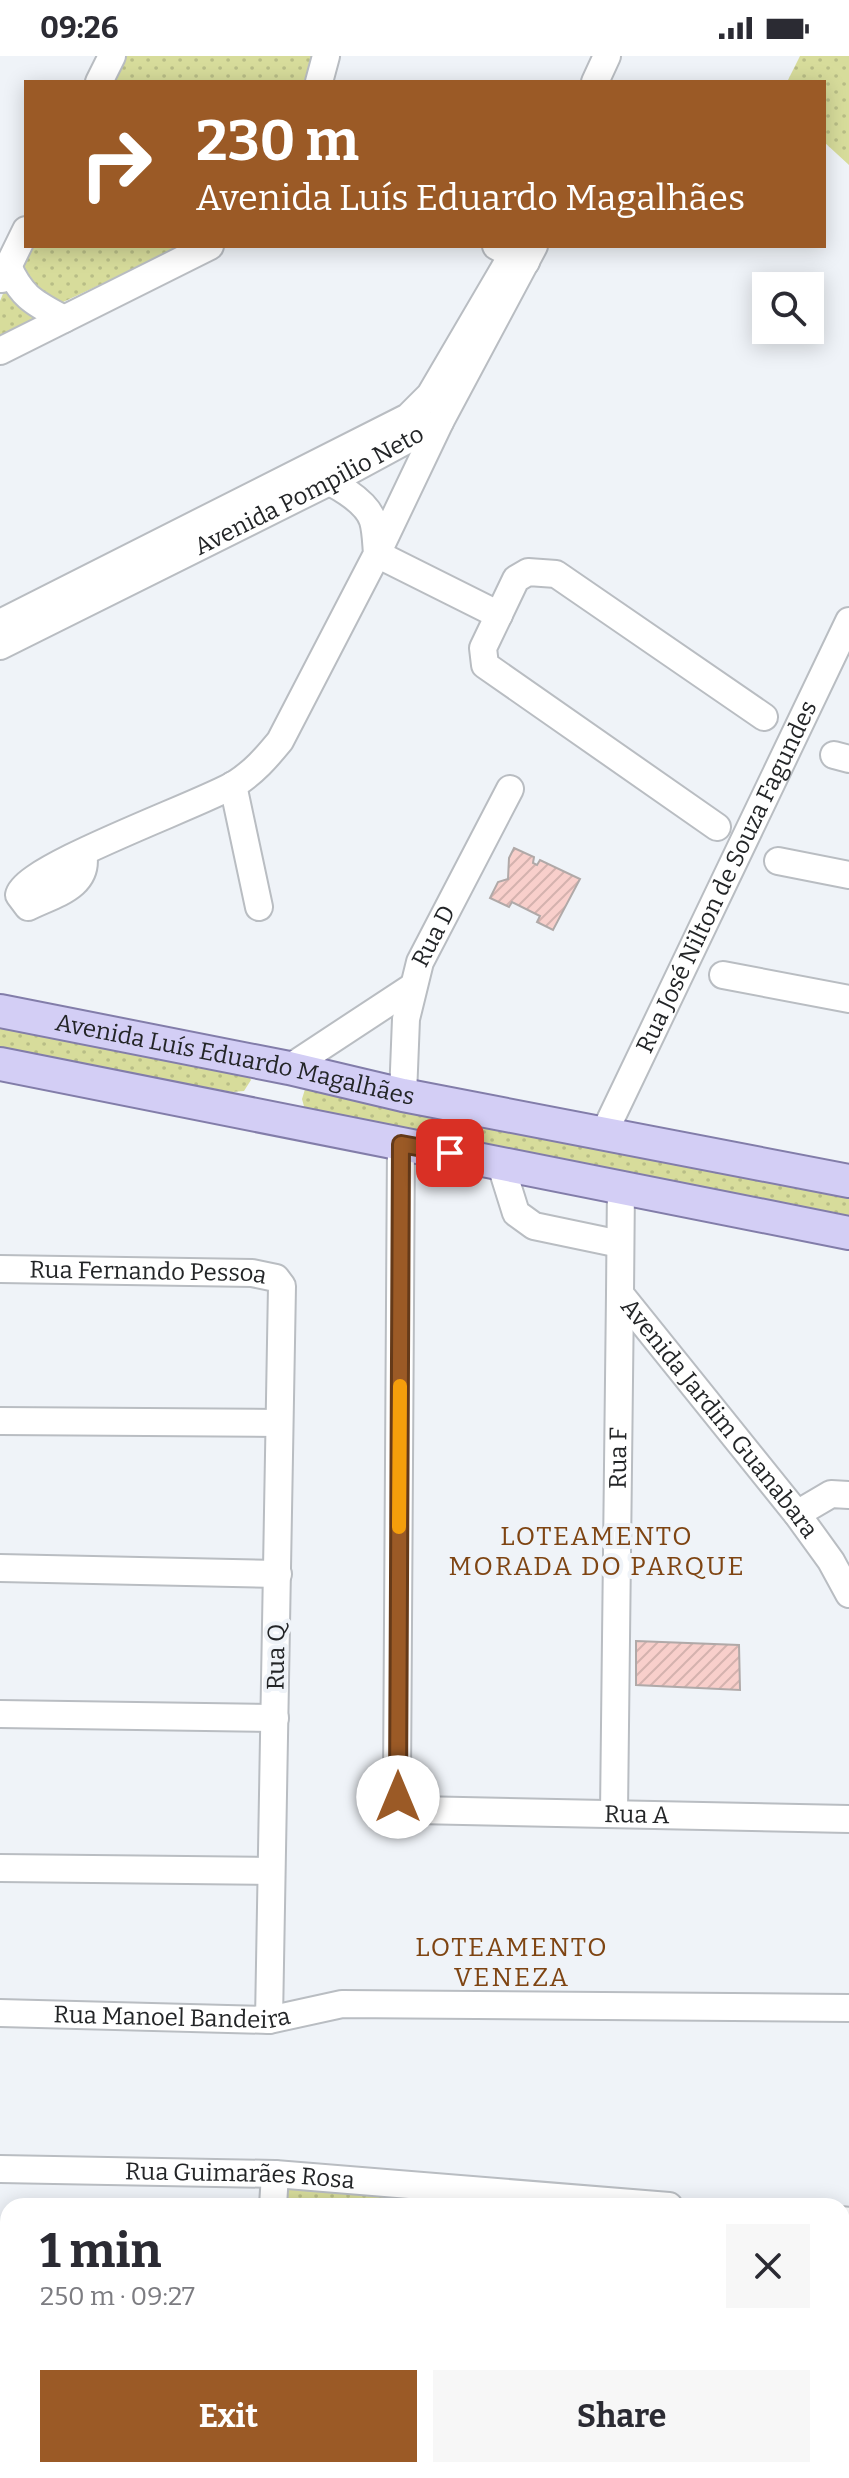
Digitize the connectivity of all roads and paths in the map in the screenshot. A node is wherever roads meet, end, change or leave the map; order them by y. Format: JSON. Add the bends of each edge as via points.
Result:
{"nodes":[{"id":1,"x":112,"y":56,"type":"edge"},
{"id":2,"x":326,"y":56,"type":"edge"},
{"id":3,"x":607,"y":56,"type":"edge"},
{"id":4,"x":624,"y":56,"type":"edge"},
{"id":5,"x":100,"y":80,"type":"edge"},
{"id":6,"x":320,"y":80,"type":"edge"},
{"id":7,"x":596,"y":80,"type":"edge"},
{"id":8,"x":614,"y":80,"type":"edge"},
{"id":9,"x":24,"y":234,"type":"edge"},
{"id":10,"x":206,"y":248,"type":"edge"},
{"id":11,"x":517,"y":251,"type":"edge"},
{"id":12,"x":4,"y":274,"type":"edge"},
{"id":13,"x":64,"y":319,"type":"junction"},
{"id":14,"x":0,"y":351,"type":"edge"},
{"id":15,"x":440,"y":422,"type":"junction"},
{"id":16,"x":319,"y":476,"type":"junction"},
{"id":17,"x":377,"y":554,"type":"junction"},
{"id":18,"x":499,"y":615,"type":"junction"},
{"id":19,"x":849,"y":621,"type":"edge"},
{"id":20,"x":0,"y":623,"type":"edge"},
{"id":21,"x":0,"y":646,"type":"edge"},
{"id":22,"x":764,"y":717,"type":"dead end"},
{"id":23,"x":233,"y":785,"type":"junction"},
{"id":24,"x":510,"y":789,"type":"dead end"},
{"id":25,"x":717,"y":827,"type":"dead end"},
{"id":26,"x":83,"y":853,"type":"dead end"},
{"id":27,"x":778,"y":861,"type":"dead end"},
{"id":28,"x":849,"y":875,"type":"edge"},
{"id":29,"x":259,"y":907,"type":"dead end"},
{"id":30,"x":723,"y":975,"type":"dead end"},
{"id":31,"x":412,"y":987,"type":"junction"},
{"id":32,"x":849,"y":999,"type":"edge"},
{"id":33,"x":0,"y":1011,"type":"edge"},
{"id":34,"x":0,"y":1064,"type":"edge"},
{"id":35,"x":274,"y":1065,"type":"junction"},
{"id":36,"x":347,"y":1083,"type":"junction"},
{"id":37,"x":403,"y":1095,"type":"junction"},
{"id":38,"x":244,"y":1112,"type":"junction"},
{"id":39,"x":330,"y":1130,"type":"junction"},
{"id":40,"x":604,"y":1133,"type":"junction"},
{"id":41,"x":401,"y":1144,"type":"junction"},
{"id":42,"x":500,"y":1162,"type":"junction"},
{"id":43,"x":849,"y":1181,"type":"edge"},
{"id":44,"x":621,"y":1185,"type":"junction"},
{"id":45,"x":849,"y":1233,"type":"edge"},
{"id":46,"x":620,"y":1244,"type":"junction"},
{"id":47,"x":0,"y":1269,"type":"edge"},
{"id":48,"x":620,"y":1294,"type":"junction"},
{"id":49,"x":284,"y":1295,"type":"joint"},
{"id":50,"x":0,"y":1421,"type":"edge"},
{"id":51,"x":279,"y":1423,"type":"junction"},
{"id":52,"x":849,"y":1495,"type":"edge"},
{"id":53,"x":797,"y":1514,"type":"junction"},
{"id":54,"x":0,"y":1568,"type":"edge"},
{"id":55,"x":278,"y":1574,"type":"junction"},
{"id":56,"x":849,"y":1594,"type":"edge"},
{"id":57,"x":0,"y":1714,"type":"edge"},
{"id":58,"x":275,"y":1718,"type":"junction"},
{"id":59,"x":614,"y":1812,"type":"junction"},
{"id":60,"x":849,"y":1819,"type":"edge"},
{"id":61,"x":0,"y":1868,"type":"edge"},
{"id":62,"x":271,"y":1871,"type":"junction"},
{"id":63,"x":269,"y":2008,"type":"junction"},
{"id":64,"x":849,"y":2008,"type":"edge"},
{"id":65,"x":0,"y":2013,"type":"edge"},
{"id":66,"x":0,"y":2169,"type":"edge"},
{"id":67,"x":275,"y":2174,"type":"junction"},
{"id":68,"x":274,"y":2198,"type":"edge"},
{"id":69,"x":505,"y":2198,"type":"edge"}],
"edges":[{"from":1,"to":5,"type":"street"},
{"from":2,"to":6,"type":"street"},
{"from":3,"to":7,"type":"street"},
{"from":4,"to":8,"type":"street"},
{"from":9,"to":12,"type":"street"},
{"from":10,"to":13,"type":"street"},
{"from":11,"to":15,"type":"street","name":"Avenida Pompilio Neto"},
{"from":11,"to":16,"type":"street","name":"Avenida Pompilio Neto","via":[[420,408]]},
{"from":12,"to":13,"type":"street","via":[[32,302]]},
{"from":13,"to":14,"type":"street"},
{"from":15,"to":16,"type":"street","name":"Avenida Pompilio Neto"},
{"from":15,"to":17,"type":"street"},
{"from":16,"to":17,"type":"street","via":[[373,519]]},
{"from":16,"to":20,"type":"street","name":"Avenida Pompilio Neto","via":[[242,499]]},
{"from":16,"to":21,"type":"street","name":"Avenida Pompilio Neto"},
{"from":17,"to":18,"type":"street"},
{"from":17,"to":23,"type":"street","via":[[280,741],[259,767]]},
{"from":18,"to":22,"type":"street","via":[[516,579],[528,572],[556,574]]},
{"from":18,"to":25,"type":"street","via":[[483,648],[485,665]]},
{"from":19,"to":40,"type":"street","name":"Rua José Nilton de Souza Fagundes"},
{"from":23,"to":26,"type":"street"},
{"from":23,"to":29,"type":"street"},
{"from":24,"to":31,"type":"street","name":"Rua D"},
{"from":27,"to":28,"type":"street"},
{"from":30,"to":32,"type":"street"},
{"from":31,"to":35,"type":"street"},
{"from":31,"to":37,"type":"street","name":"Rua D"},
{"from":33,"to":35,"type":"main road","name":"Avenida Luís Eduardo Magalhães"},
{"from":34,"to":38,"type":"main road","name":"Avenida Luís Eduardo Magalhães"},
{"from":35,"to":36,"type":"main road","name":"Avenida Luís Eduardo Magalhães"},
{"from":35,"to":38,"type":"main road","via":[[268,1095]]},
{"from":36,"to":37,"type":"main road","name":"Avenida Luís Eduardo Magalhães"},
{"from":36,"to":39,"type":"main road","via":[[325,1096],[322,1115]]},
{"from":37,"to":40,"type":"main road","name":"Avenida Luís Eduardo Magalhães"},
{"from":38,"to":39,"type":"main road","name":"Avenida Luís Eduardo Magalhães"},
{"from":39,"to":41,"type":"main road","name":"Avenida Luís Eduardo Magalhães"},
{"from":40,"to":43,"type":"main road","name":"Avenida Luís Eduardo Magalhães"},
{"from":41,"to":42,"type":"main road","name":"Avenida Luís Eduardo Magalhães"},
{"from":41,"to":59,"type":"street","name":"Rua A","via":[[398,1797],[409,1809]]},
{"from":42,"to":44,"type":"main road","name":"Avenida Luís Eduardo Magalhães"},
{"from":42,"to":46,"type":"street","via":[[516,1213],[534,1226]]},
{"from":44,"to":45,"type":"main road","name":"Avenida Luís Eduardo Magalhães"},
{"from":44,"to":46,"type":"street","name":"Avenida Jardim Guanabara"},
{"from":46,"to":48,"type":"street","name":"Avenida Jardim Guanabara"},
{"from":47,"to":49,"type":"street","name":"Rua Fernando Pessoa","via":[[266,1274],[276,1278]]},
{"from":48,"to":53,"type":"street","name":"Avenida Jardim Guanabara"},
{"from":48,"to":59,"type":"street","name":"Rua F"},
{"from":49,"to":51,"type":"street","name":"Rua Q"},
{"from":50,"to":51,"type":"street"},
{"from":51,"to":55,"type":"street","name":"Rua Q"},
{"from":52,"to":53,"type":"street","via":[[831,1494]]},
{"from":53,"to":56,"type":"street","name":"Avenida Jardim Guanabara"},
{"from":54,"to":55,"type":"street"},
{"from":55,"to":58,"type":"street","name":"Rua Q"},
{"from":57,"to":58,"type":"street"},
{"from":58,"to":62,"type":"street","name":"Rua Q"},
{"from":59,"to":60,"type":"street","name":"Rua A"},
{"from":61,"to":62,"type":"street"},
{"from":62,"to":63,"type":"street","name":"Rua Q"},
{"from":63,"to":64,"type":"street","name":"Rua Manoel Bandeira"},
{"from":63,"to":65,"type":"street","name":"Rua Manoel Bandeira"},
{"from":66,"to":67,"type":"street","name":"Rua Guimarães Rosa"},
{"from":67,"to":68,"type":"street"},
{"from":67,"to":69,"type":"street","name":"Rua Guimarães Rosa"}]}
